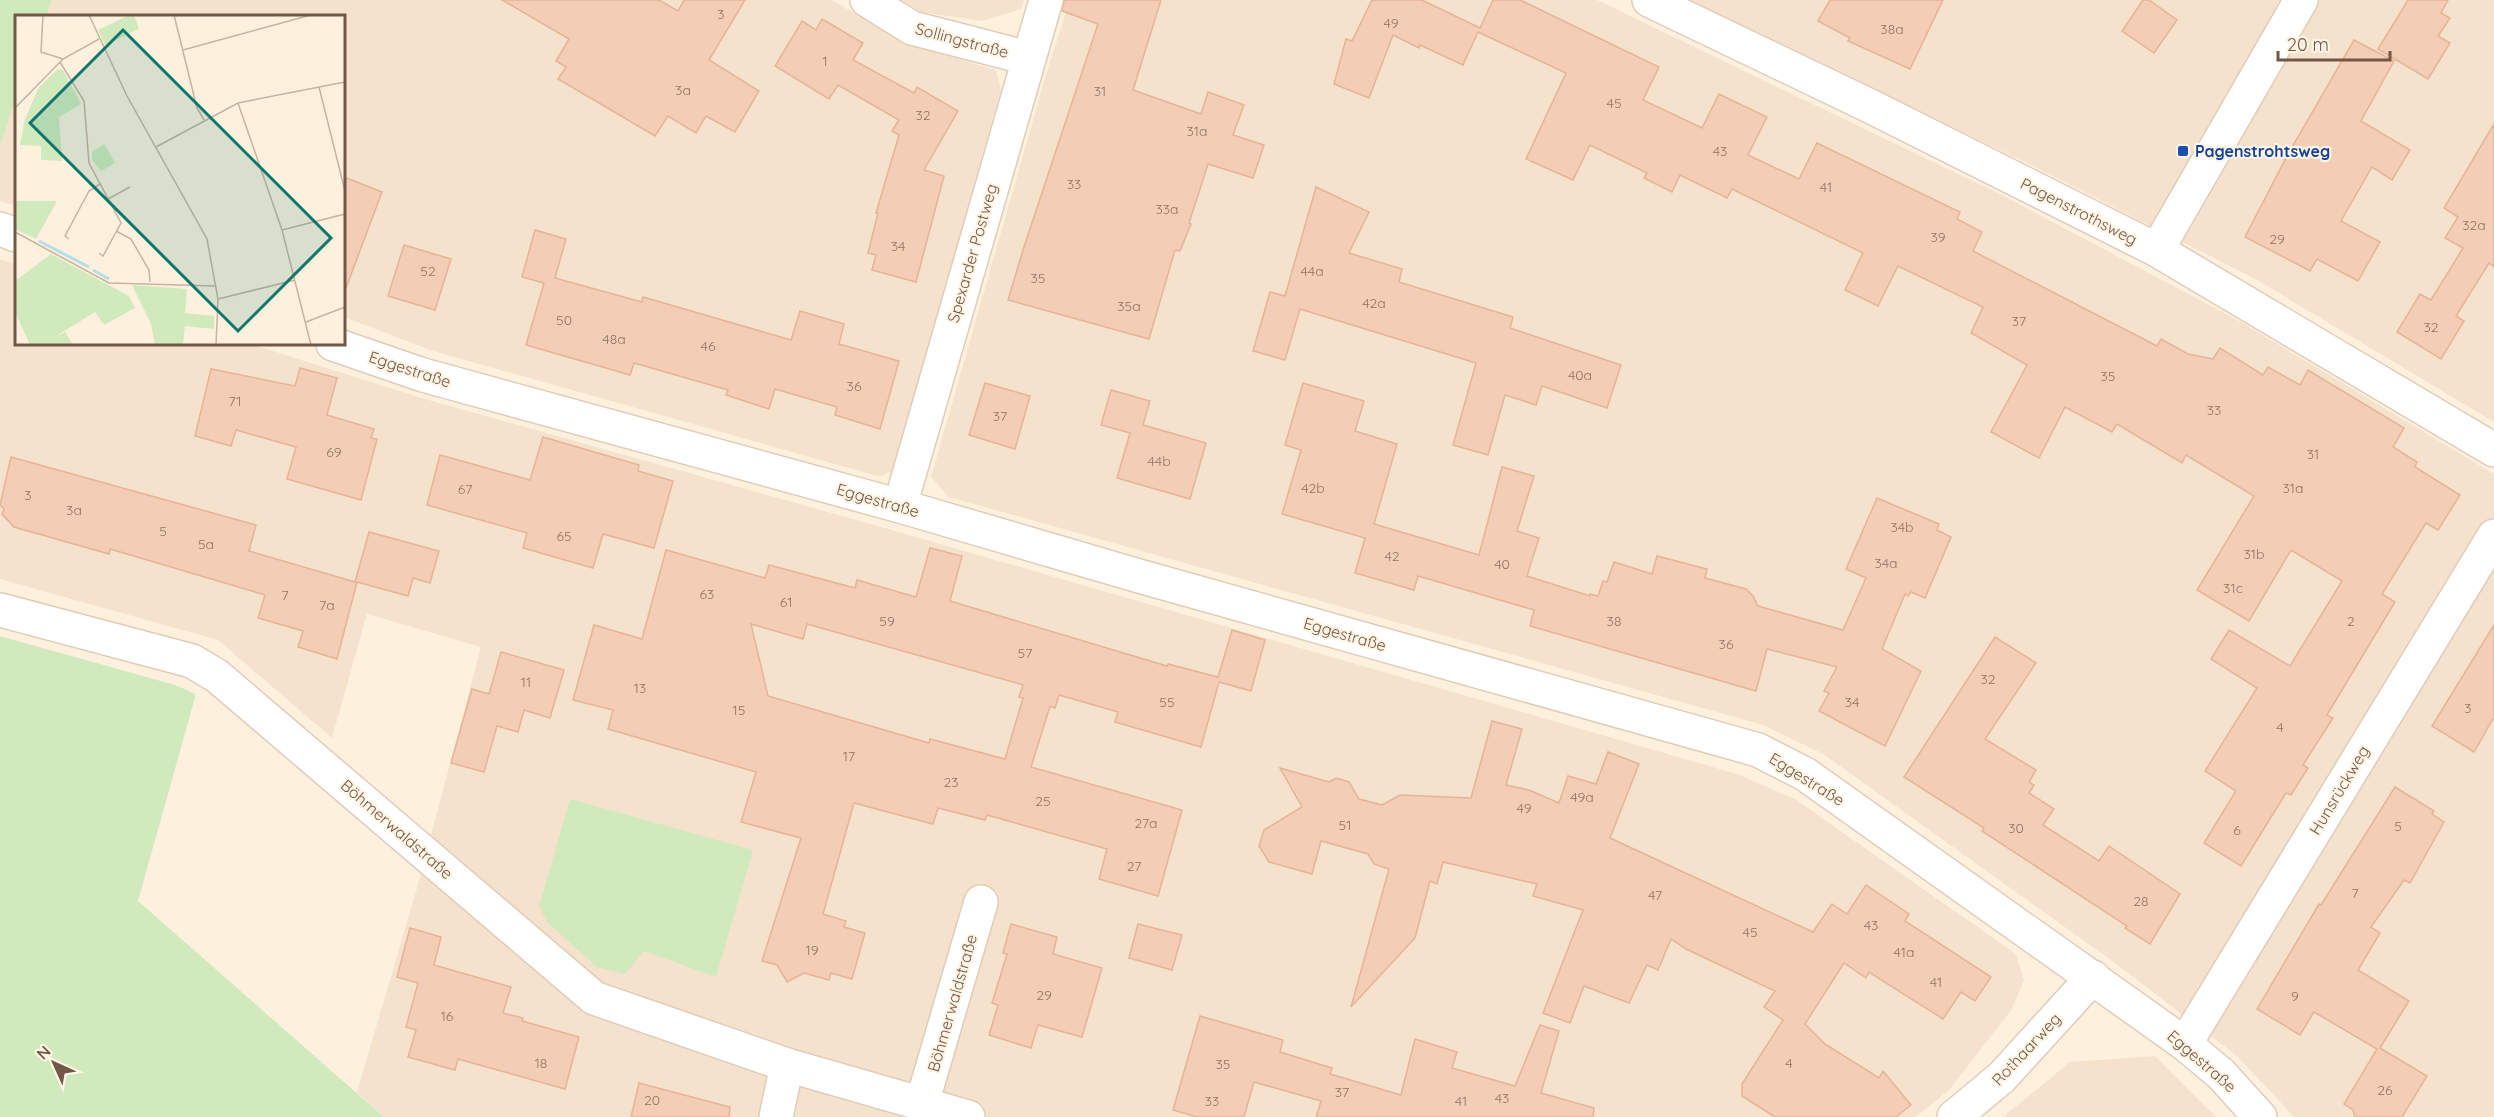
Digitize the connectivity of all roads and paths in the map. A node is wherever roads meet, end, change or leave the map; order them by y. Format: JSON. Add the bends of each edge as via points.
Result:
{"nodes":[{"id":1,"x":867,"y":0,"type":"edge"},
{"id":2,"x":1046,"y":0,"type":"edge"},
{"id":3,"x":1648,"y":0,"type":"edge"},
{"id":4,"x":2301,"y":0,"type":"edge"},
{"id":5,"x":1028,"y":58,"type":"junction"},
{"id":6,"x":0,"y":229,"type":"edge"},
{"id":7,"x":15,"y":235,"type":"edge"},
{"id":8,"x":2157,"y":250,"type":"junction"},
{"id":9,"x":336,"y":345,"type":"edge"},
{"id":10,"x":2494,"y":450,"type":"edge"},
{"id":11,"x":900,"y":506,"type":"junction"},
{"id":12,"x":2494,"y":536,"type":"edge"},
{"id":13,"x":0,"y":610,"type":"edge"},
{"id":14,"x":981,"y":902,"type":"dead end"},
{"id":15,"x":2092,"y":977,"type":"junction"},
{"id":16,"x":2185,"y":1044,"type":"junction"},
{"id":17,"x":787,"y":1065,"type":"junction"},
{"id":18,"x":922,"y":1103,"type":"junction"},
{"id":19,"x":776,"y":1117,"type":"edge"},
{"id":20,"x":968,"y":1117,"type":"edge"},
{"id":21,"x":1954,"y":1117,"type":"edge"},
{"id":22,"x":2260,"y":1117,"type":"edge"}],
"edges":[{"from":1,"to":5,"type":"street","name":"Sollingstraße","via":[[912,28]]},
{"from":2,"to":5,"type":"street","name":"Spexarder Postweg"},
{"from":3,"to":8,"type":"street","name":"Pagenstrothsweg"},
{"from":4,"to":8,"type":"street"},
{"from":5,"to":11,"type":"street","name":"Spexarder Postweg"},
{"from":6,"to":7,"type":"street"},
{"from":8,"to":10,"type":"street","name":"Pagenstrothsweg"},
{"from":9,"to":11,"type":"street","name":"Eggestraße","via":[[423,375]]},
{"from":11,"to":15,"type":"street","name":"Eggestraße","via":[[1758,750],[1805,774]]},
{"from":12,"to":16,"type":"street","name":"Hunsrückweg"},
{"from":13,"to":17,"type":"street","name":"Böhmerwaldstraße","via":[[192,661],[263,714],[594,998]]},
{"from":14,"to":18,"type":"street","name":"Böhmerwaldstraße"},
{"from":15,"to":16,"type":"street","name":"Eggestraße"},
{"from":15,"to":21,"type":"street","name":"Rothaarweg","via":[[2002,1077]]},
{"from":16,"to":22,"type":"street","name":"Eggestraße","via":[[2221,1074]]},
{"from":17,"to":18,"type":"street","name":"Böhmerwaldstraße"},
{"from":17,"to":19,"type":"street"},
{"from":18,"to":20,"type":"street","name":"Böhmerwaldstraße"}]}
